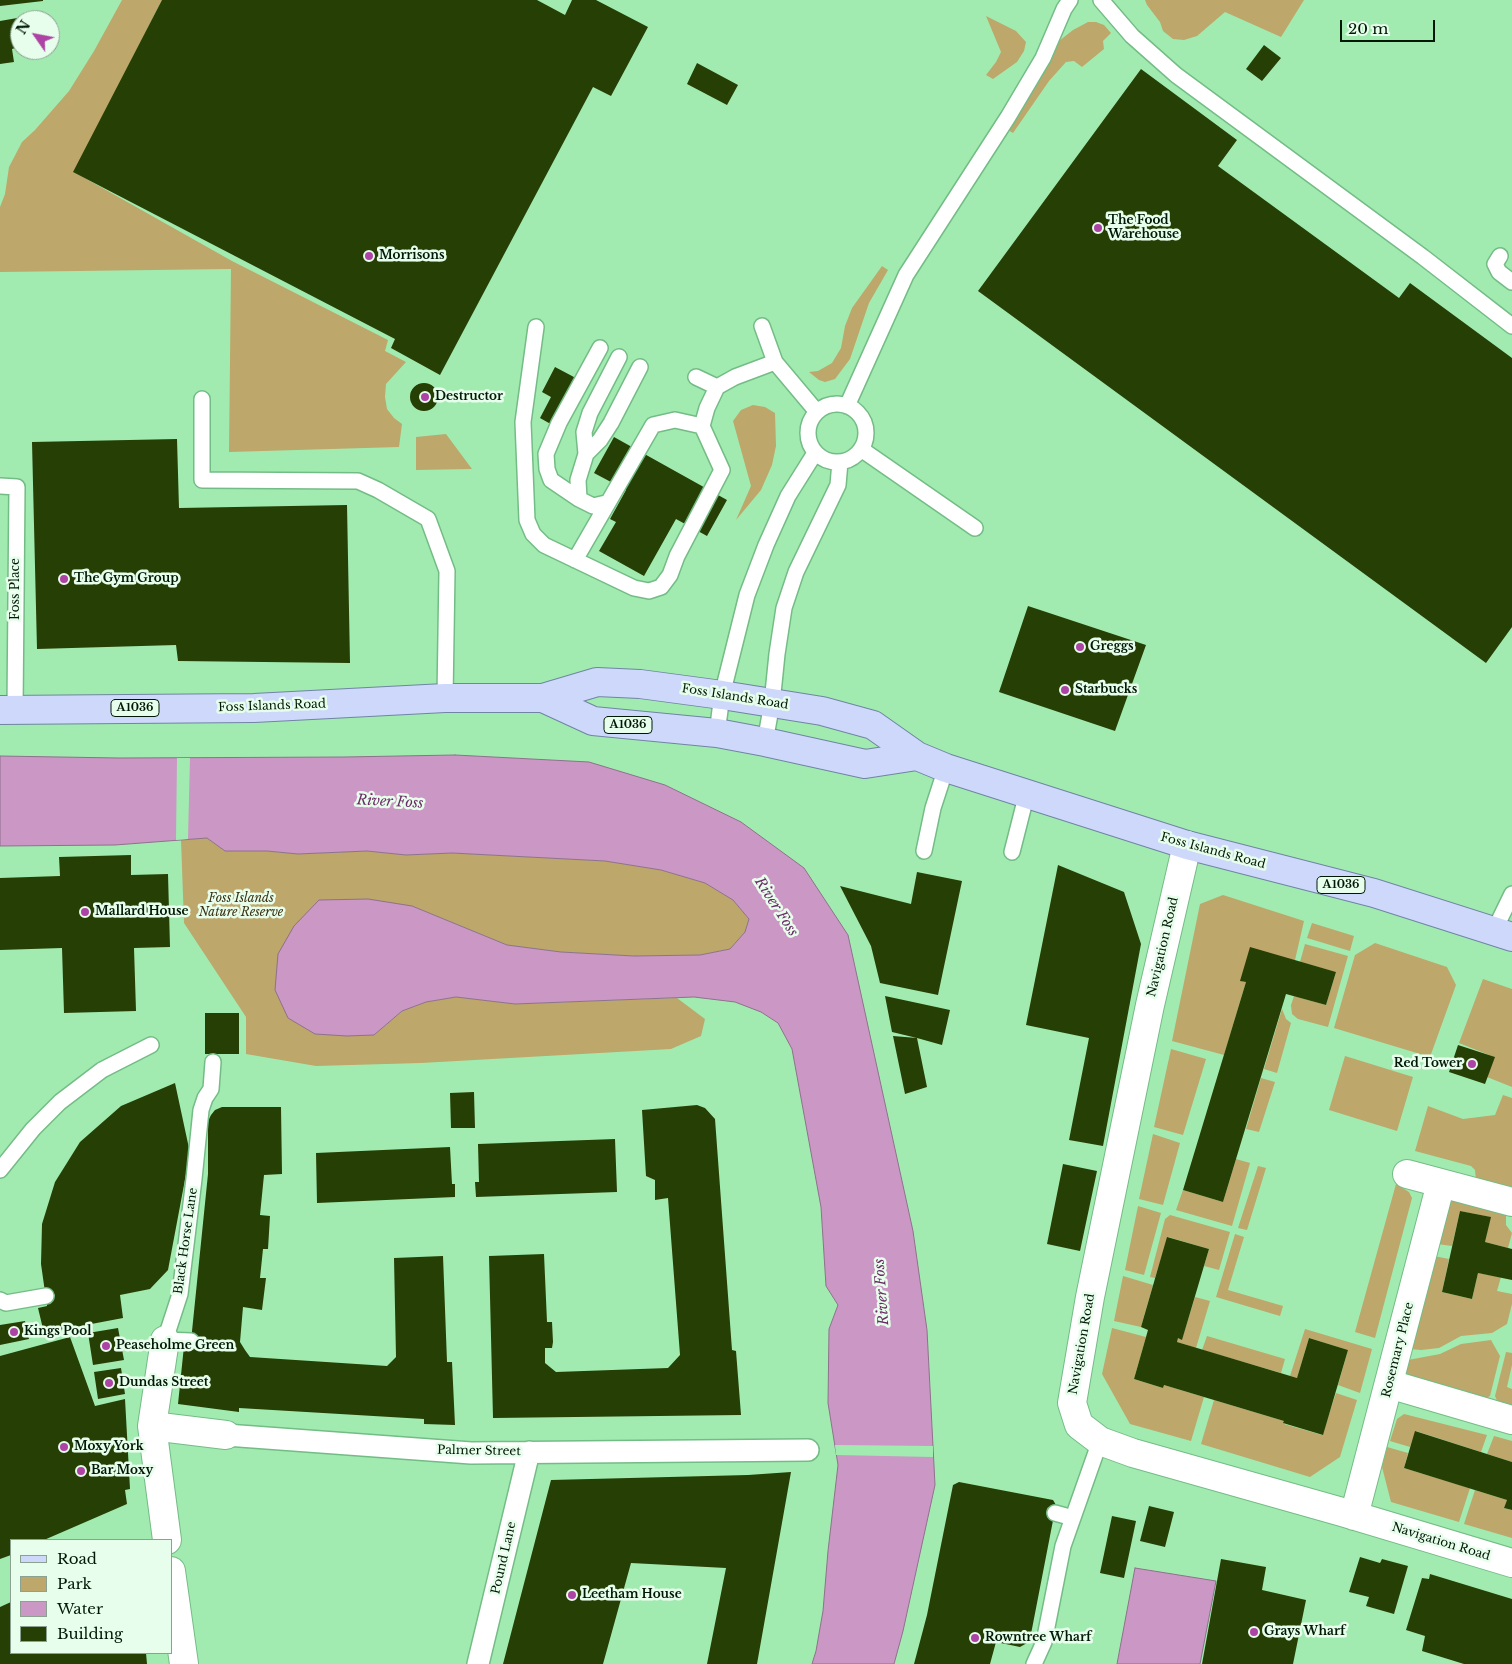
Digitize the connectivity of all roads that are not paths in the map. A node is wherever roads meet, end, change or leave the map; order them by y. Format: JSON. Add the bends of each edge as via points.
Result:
{"nodes":[{"id":1,"x":1070,"y":0,"type":"edge"},
{"id":2,"x":1102,"y":0,"type":"edge"},
{"id":3,"x":1500,"y":256,"type":"dead end"},
{"id":4,"x":1512,"y":282,"type":"edge"},
{"id":5,"x":762,"y":326,"type":"dead end"},
{"id":6,"x":1512,"y":326,"type":"edge"},
{"id":7,"x":536,"y":327,"type":"dead end"},
{"id":8,"x":600,"y":348,"type":"dead end"},
{"id":9,"x":619,"y":357,"type":"dead end"},
{"id":10,"x":776,"y":362,"type":"junction"},
{"id":11,"x":640,"y":367,"type":"dead end"},
{"id":12,"x":696,"y":377,"type":"dead end"},
{"id":13,"x":717,"y":387,"type":"junction"},
{"id":14,"x":202,"y":399,"type":"dead end"},
{"id":15,"x":848,"y":406,"type":"junction"},
{"id":16,"x":817,"y":412,"type":"junction"},
{"id":17,"x":702,"y":426,"type":"junction"},
{"id":18,"x":861,"y":449,"type":"junction"},
{"id":19,"x":815,"y":453,"type":"junction"},
{"id":20,"x":586,"y":454,"type":"junction"},
{"id":21,"x":840,"y":462,"type":"junction"},
{"id":22,"x":0,"y":486,"type":"edge"},
{"id":23,"x":579,"y":499,"type":"junction"},
{"id":24,"x":606,"y":503,"type":"junction"},
{"id":25,"x":975,"y":528,"type":"dead end"},
{"id":26,"x":575,"y":560,"type":"junction"},
{"id":27,"x":722,"y":695,"type":"junction"},
{"id":28,"x":446,"y":698,"type":"junction"},
{"id":29,"x":543,"y":698,"type":"junction"},
{"id":30,"x":772,"y":703,"type":"junction"},
{"id":31,"x":8,"y":709,"type":"edge"},
{"id":32,"x":717,"y":733,"type":"junction"},
{"id":33,"x":765,"y":742,"type":"junction"},
{"id":34,"x":917,"y":756,"type":"junction"},
{"id":35,"x":946,"y":768,"type":"junction"},
{"id":36,"x":1027,"y":793,"type":"junction"},
{"id":37,"x":1187,"y":845,"type":"junction"},
{"id":38,"x":924,"y":851,"type":"dead end"},
{"id":39,"x":1012,"y":852,"type":"dead end"},
{"id":40,"x":1512,"y":894,"type":"edge"},
{"id":41,"x":1503,"y":934,"type":"edge"},
{"id":42,"x":151,"y":1045,"type":"dead end"},
{"id":43,"x":213,"y":1062,"type":"dead end"},
{"id":44,"x":0,"y":1170,"type":"edge"},
{"id":45,"x":1407,"y":1174,"type":"dead end"},
{"id":46,"x":1441,"y":1183,"type":"junction"},
{"id":47,"x":1512,"y":1202,"type":"edge"},
{"id":48,"x":46,"y":1296,"type":"dead end"},
{"id":49,"x":0,"y":1300,"type":"edge"},
{"id":50,"x":178,"y":1340,"type":"joint"},
{"id":51,"x":1389,"y":1384,"type":"junction"},
{"id":52,"x":1512,"y":1420,"type":"edge"},
{"id":53,"x":152,"y":1426,"type":"junction"},
{"id":54,"x":226,"y":1435,"type":"joint"},
{"id":55,"x":1100,"y":1441,"type":"junction"},
{"id":56,"x":808,"y":1450,"type":"dead end"},
{"id":57,"x":529,"y":1452,"type":"junction"},
{"id":58,"x":1342,"y":1512,"type":"junction"},
{"id":59,"x":1055,"y":1513,"type":"dead end"},
{"id":60,"x":1073,"y":1518,"type":"junction"},
{"id":61,"x":167,"y":1539,"type":"edge"},
{"id":62,"x":1512,"y":1563,"type":"edge"},
{"id":63,"x":172,"y":1578,"type":"edge"},
{"id":64,"x":184,"y":1664,"type":"edge"},
{"id":65,"x":478,"y":1664,"type":"edge"},
{"id":66,"x":1034,"y":1664,"type":"edge"}],
"edges":[{"from":1,"to":15,"type":"lane","via":[[1028,83],[906,275]]},
{"from":2,"to":6,"type":"lane","via":[[1132,36],[1176,75],[1424,257]]},
{"from":3,"to":4,"type":"lane","via":[[1495,264],[1499,272]]},
{"from":5,"to":10,"type":"lane"},
{"from":7,"to":26,"type":"lane","via":[[523,422],[527,520],[533,534],[544,545]]},
{"from":8,"to":23,"type":"lane","via":[[546,454],[551,480]]},
{"from":9,"to":20,"type":"lane","via":[[590,413],[584,432]]},
{"from":10,"to":13,"type":"lane","via":[[735,376]]},
{"from":10,"to":16,"type":"lane"},
{"from":11,"to":20,"type":"lane","via":[[611,424]]},
{"from":12,"to":13,"type":"lane"},
{"from":13,"to":17,"type":"lane"},
{"from":14,"to":28,"type":"lane","via":[[202,480],[358,481],[428,519],[447,571]]},
{"from":15,"to":16,"type":"lane","via":[[833,404]]},
{"from":15,"to":18,"type":"lane","via":[[854,409],[866,431]]},
{"from":16,"to":19,"type":"lane","via":[[808,427],[810,445]]},
{"from":17,"to":24,"type":"lane","via":[[675,420],[652,425]]},
{"from":17,"to":26,"type":"lane","via":[[722,470],[661,587],[649,591],[634,588]]},
{"from":18,"to":21,"type":"lane","via":[[855,456]]},
{"from":18,"to":25,"type":"lane"},
{"from":19,"to":21,"type":"lane","via":[[831,462]]},
{"from":19,"to":27,"type":"lane","via":[[788,496],[766,545],[747,595]]},
{"from":20,"to":23,"type":"lane","via":[[578,480]]},
{"from":21,"to":30,"type":"lane","via":[[838,484],[796,572],[784,608]]},
{"from":22,"to":31,"type":"lane","name":"Foss Place","via":[[17,487]]},
{"from":23,"to":24,"type":"lane","via":[[593,506]]},
{"from":24,"to":26,"type":"lane"},
{"from":27,"to":29,"type":"main road","name":"Foss Islands Road","number":"A1036","via":[[597,682]]},
{"from":27,"to":30,"type":"main road","name":"Foss Islands Road","number":"A1036"},
{"from":27,"to":32,"type":"lane"},
{"from":28,"to":29,"type":"main road","name":"Foss Islands Road","number":"A1036"},
{"from":28,"to":31,"type":"main road","name":"Foss Islands Road","number":"A1036","via":[[254,708]]},
{"from":29,"to":32,"type":"main road","name":"Foss Islands Road","number":"A1036","via":[[594,721]]},
{"from":30,"to":33,"type":"lane"},
{"from":30,"to":34,"type":"main road","name":"Foss Islands Road","number":"A1036","via":[[822,711],[873,725]]},
{"from":32,"to":33,"type":"main road","name":"Foss Islands Road","number":"A1036"},
{"from":33,"to":34,"type":"main road","name":"Foss Islands Road","number":"A1036","via":[[865,764]]},
{"from":34,"to":35,"type":"main road","name":"Foss Islands Road","number":"A1036"},
{"from":35,"to":36,"type":"main road","name":"Foss Islands Road","number":"A1036"},
{"from":35,"to":38,"type":"lane"},
{"from":36,"to":37,"type":"main road","name":"Foss Islands Road","number":"A1036"},
{"from":36,"to":39,"type":"lane"},
{"from":37,"to":41,"type":"main road","name":"Foss Islands Road","number":"A1036","via":[[1374,893]]},
{"from":37,"to":55,"type":"street","name":"Navigation Road","via":[[1128,1108],[1072,1402],[1079,1425]]},
{"from":40,"to":41,"type":"lane"},
{"from":42,"to":44,"type":"lane","via":[[102,1070],[60,1102]]},
{"from":43,"to":50,"type":"lane","name":"Black Horse Lane","via":[[211,1089],[201,1110],[180,1294]]},
{"from":45,"to":46,"type":"street"},
{"from":46,"to":47,"type":"street"},
{"from":46,"to":51,"type":"street","name":"Rosemary Place"},
{"from":48,"to":49,"type":"lane","via":[[6,1303]]},
{"from":50,"to":53,"type":"street","name":"Black Horse Lane"},
{"from":51,"to":52,"type":"street"},
{"from":51,"to":58,"type":"street","name":"Rosemary Place"},
{"from":53,"to":54,"type":"street","name":"Palmer Street"},
{"from":53,"to":61,"type":"street","name":"Black Horse Lane"},
{"from":54,"to":57,"type":"street","name":"Palmer Street","via":[[471,1453]]},
{"from":55,"to":58,"type":"street","name":"Navigation Road"},
{"from":55,"to":60,"type":"lane"},
{"from":56,"to":57,"type":"street","name":"Palmer Street"},
{"from":57,"to":65,"type":"street","name":"Pound Lane"},
{"from":58,"to":62,"type":"street","name":"Navigation Road"},
{"from":59,"to":60,"type":"lane"},
{"from":60,"to":66,"type":"lane","via":[[1063,1546],[1044,1642]]},
{"from":63,"to":64,"type":"street"}]}
